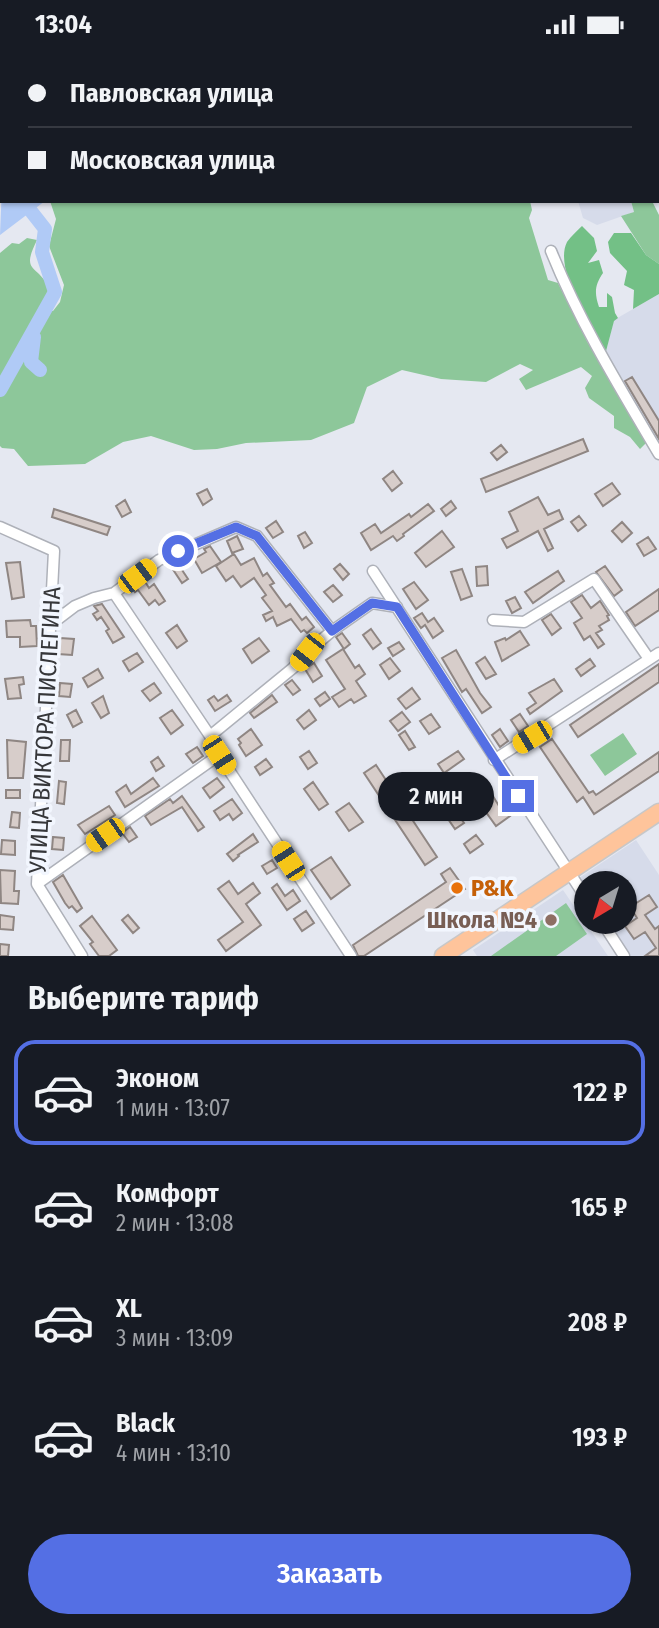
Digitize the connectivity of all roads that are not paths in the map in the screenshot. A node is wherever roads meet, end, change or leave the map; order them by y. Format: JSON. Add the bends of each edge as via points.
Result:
{"nodes":[{"id":1,"x":551,"y":251,"type":"dead end"},
{"id":2,"x":659,"y":454,"type":"edge"},
{"id":3,"x":0,"y":527,"type":"edge"},
{"id":4,"x":373,"y":571,"type":"dead end"},
{"id":5,"x":114,"y":593,"type":"junction"},
{"id":6,"x":397,"y":607,"type":"junction"},
{"id":7,"x":493,"y":620,"type":"dead end"},
{"id":8,"x":50,"y":625,"type":"junction"},
{"id":9,"x":332,"y":631,"type":"junction"},
{"id":10,"x":659,"y":653,"type":"edge"},
{"id":11,"x":649,"y":659,"type":"junction"},
{"id":12,"x":210,"y":736,"type":"junction"},
{"id":13,"x":219,"y":755,"type":"junction"},
{"id":14,"x":494,"y":760,"type":"junction"},
{"id":15,"x":659,"y":812,"type":"edge"},
{"id":16,"x":569,"y":872,"type":"junction"},
{"id":17,"x":574,"y":880,"type":"edge"},
{"id":18,"x":37,"y":884,"type":"junction"},
{"id":19,"x":610,"y":935,"type":"edge"},
{"id":20,"x":82,"y":956,"type":"edge"},
{"id":21,"x":351,"y":956,"type":"edge"},
{"id":22,"x":443,"y":956,"type":"edge"},
{"id":23,"x":624,"y":956,"type":"edge"}],
"edges":[{"from":1,"to":2,"type":"street","via":[[585,327]]},
{"from":3,"to":8,"type":"street","name":"УЛИЦА ВИКТОРА ПИСЛЕГИНА","via":[[54,551]]},
{"from":4,"to":6,"type":"street"},
{"from":5,"to":8,"type":"street","via":[[75,606]]},
{"from":5,"to":9,"type":"street","via":[[159,560],[236,527],[257,536]]},
{"from":5,"to":12,"type":"street"},
{"from":6,"to":9,"type":"street","via":[[372,603]]},
{"from":6,"to":14,"type":"street"},
{"from":7,"to":11,"type":"street","via":[[524,622],[594,579]]},
{"from":8,"to":18,"type":"street","name":"УЛИЦА ВИКТОРА ПИСЛЕГИНА"},
{"from":9,"to":12,"type":"street"},
{"from":10,"to":11,"type":"street"},
{"from":11,"to":14,"type":"street"},
{"from":12,"to":13,"type":"street"},
{"from":13,"to":18,"type":"street"},
{"from":13,"to":21,"type":"street"},
{"from":14,"to":16,"type":"street"},
{"from":15,"to":16,"type":"main road"},
{"from":16,"to":17,"type":"street"},
{"from":16,"to":22,"type":"main road"},
{"from":18,"to":20,"type":"street","name":"УЛИЦА ВИКТОРА ПИСЛЕГИНА"},
{"from":19,"to":23,"type":"street"}]}
